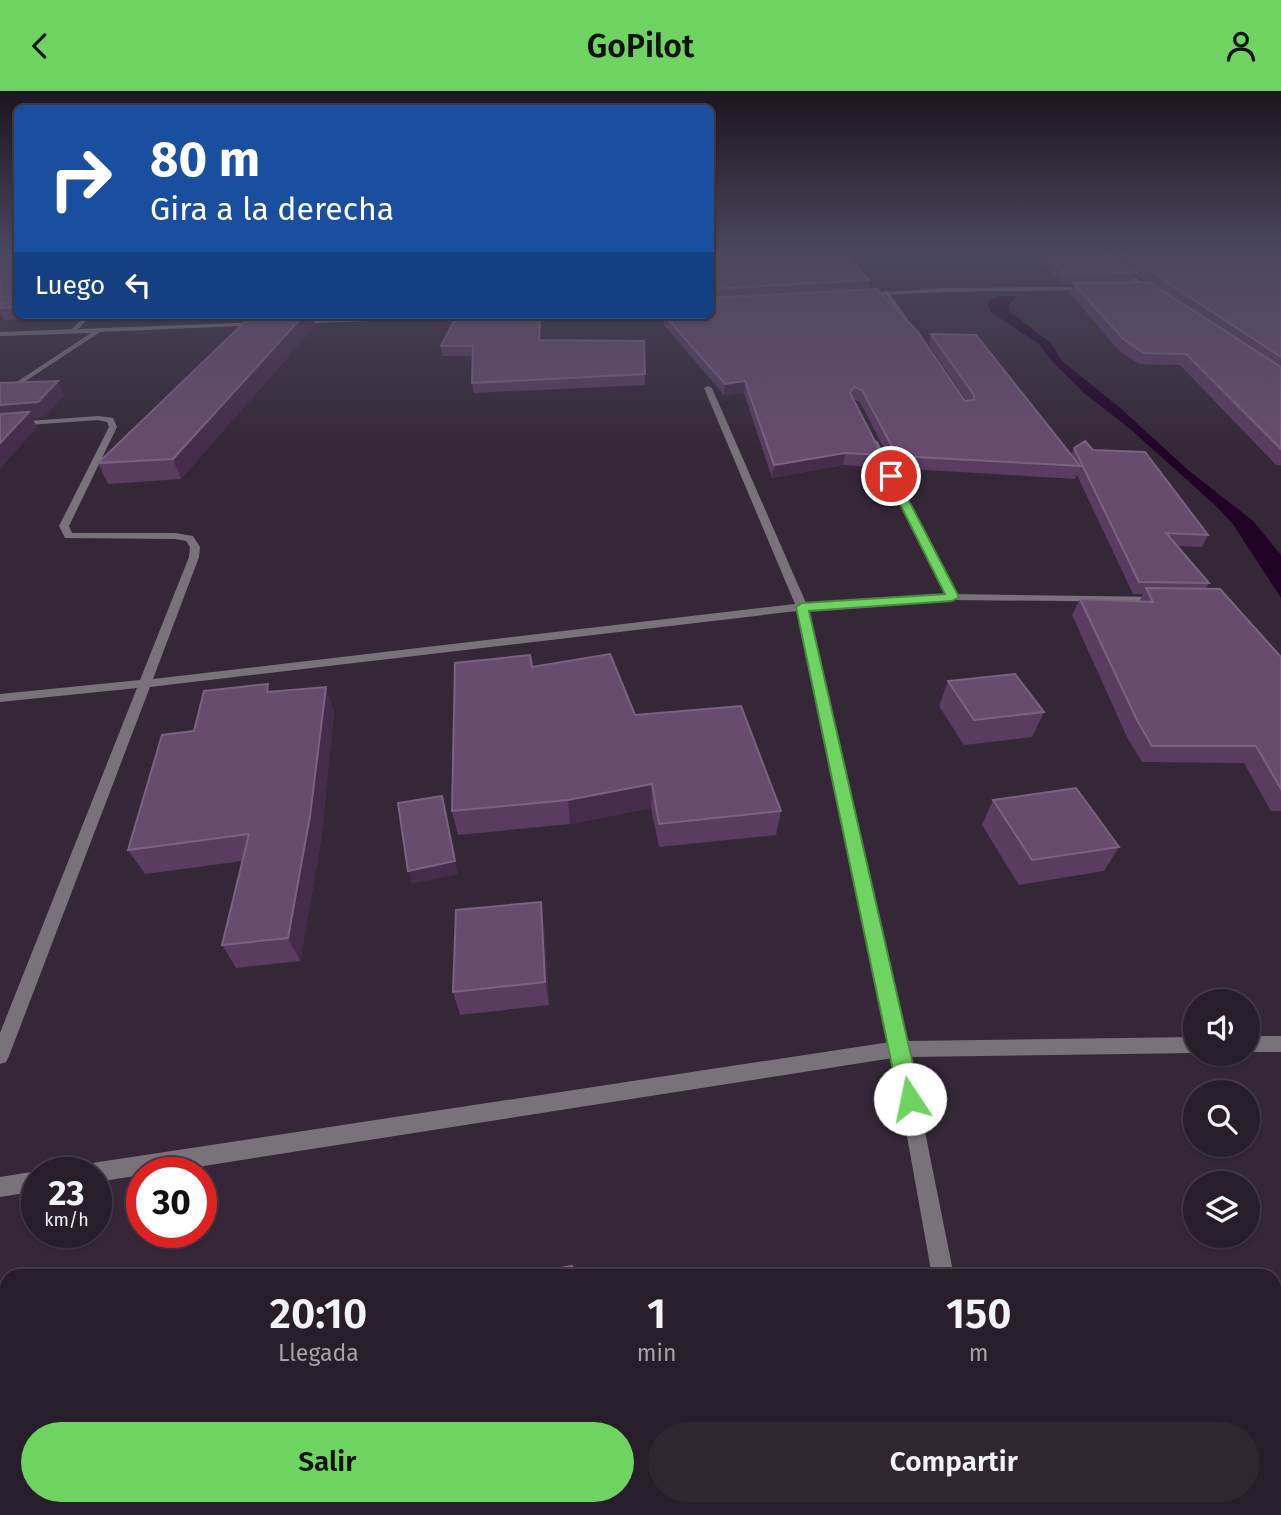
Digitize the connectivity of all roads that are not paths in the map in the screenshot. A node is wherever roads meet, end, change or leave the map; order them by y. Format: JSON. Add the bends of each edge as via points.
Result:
{"nodes":[{"id":1,"x":905,"y":318,"type":"edge"},
{"id":2,"x":85,"y":319,"type":"edge"},
{"id":3,"x":378,"y":319,"type":"edge"},
{"id":4,"x":281,"y":323,"type":"edge"},
{"id":5,"x":267,"y":324,"type":"edge"},
{"id":6,"x":74,"y":330,"type":"junction"},
{"id":7,"x":99,"y":330,"type":"junction"},
{"id":8,"x":0,"y":334,"type":"edge"},
{"id":9,"x":918,"y":338,"type":"edge"},
{"id":10,"x":708,"y":387,"type":"dead end"},
{"id":11,"x":0,"y":396,"type":"edge"},
{"id":12,"x":0,"y":425,"type":"edge"},
{"id":13,"x":867,"y":428,"type":"edge"},
{"id":14,"x":952,"y":597,"type":"junction"},
{"id":15,"x":1167,"y":599,"type":"edge"},
{"id":16,"x":802,"y":607,"type":"junction"},
{"id":17,"x":143,"y":684,"type":"junction"},
{"id":18,"x":0,"y":698,"type":"edge"},
{"id":19,"x":1260,"y":1044,"type":"edge"},
{"id":20,"x":1281,"y":1044,"type":"edge"},
{"id":21,"x":1183,"y":1045,"type":"edge"},
{"id":22,"x":901,"y":1049,"type":"junction"},
{"id":23,"x":0,"y":1056,"type":"edge"},
{"id":24,"x":112,"y":1170,"type":"edge"},
{"id":25,"x":21,"y":1184,"type":"edge"},
{"id":26,"x":0,"y":1187,"type":"edge"},
{"id":27,"x":942,"y":1269,"type":"edge"}],
"edges":[{"from":1,"to":9,"type":"street"},
{"from":2,"to":6,"type":"street"},
{"from":3,"to":4,"type":"street"},
{"from":5,"to":7,"type":"street"},
{"from":6,"to":7,"type":"street"},
{"from":6,"to":8,"type":"street"},
{"from":7,"to":11,"type":"street"},
{"from":10,"to":16,"type":"street"},
{"from":12,"to":17,"type":"street","via":[[110,420],[113,427],[64,526],[68,536],[175,536],[188,538],[195,547]]},
{"from":13,"to":14,"type":"street"},
{"from":14,"to":15,"type":"street"},
{"from":14,"to":16,"type":"street"},
{"from":16,"to":17,"type":"street"},
{"from":16,"to":22,"type":"street"},
{"from":17,"to":18,"type":"street"},
{"from":17,"to":23,"type":"street"},
{"from":19,"to":20,"type":"street"},
{"from":21,"to":22,"type":"street"},
{"from":22,"to":24,"type":"street"},
{"from":22,"to":27,"type":"street"},
{"from":25,"to":26,"type":"street"}]}
